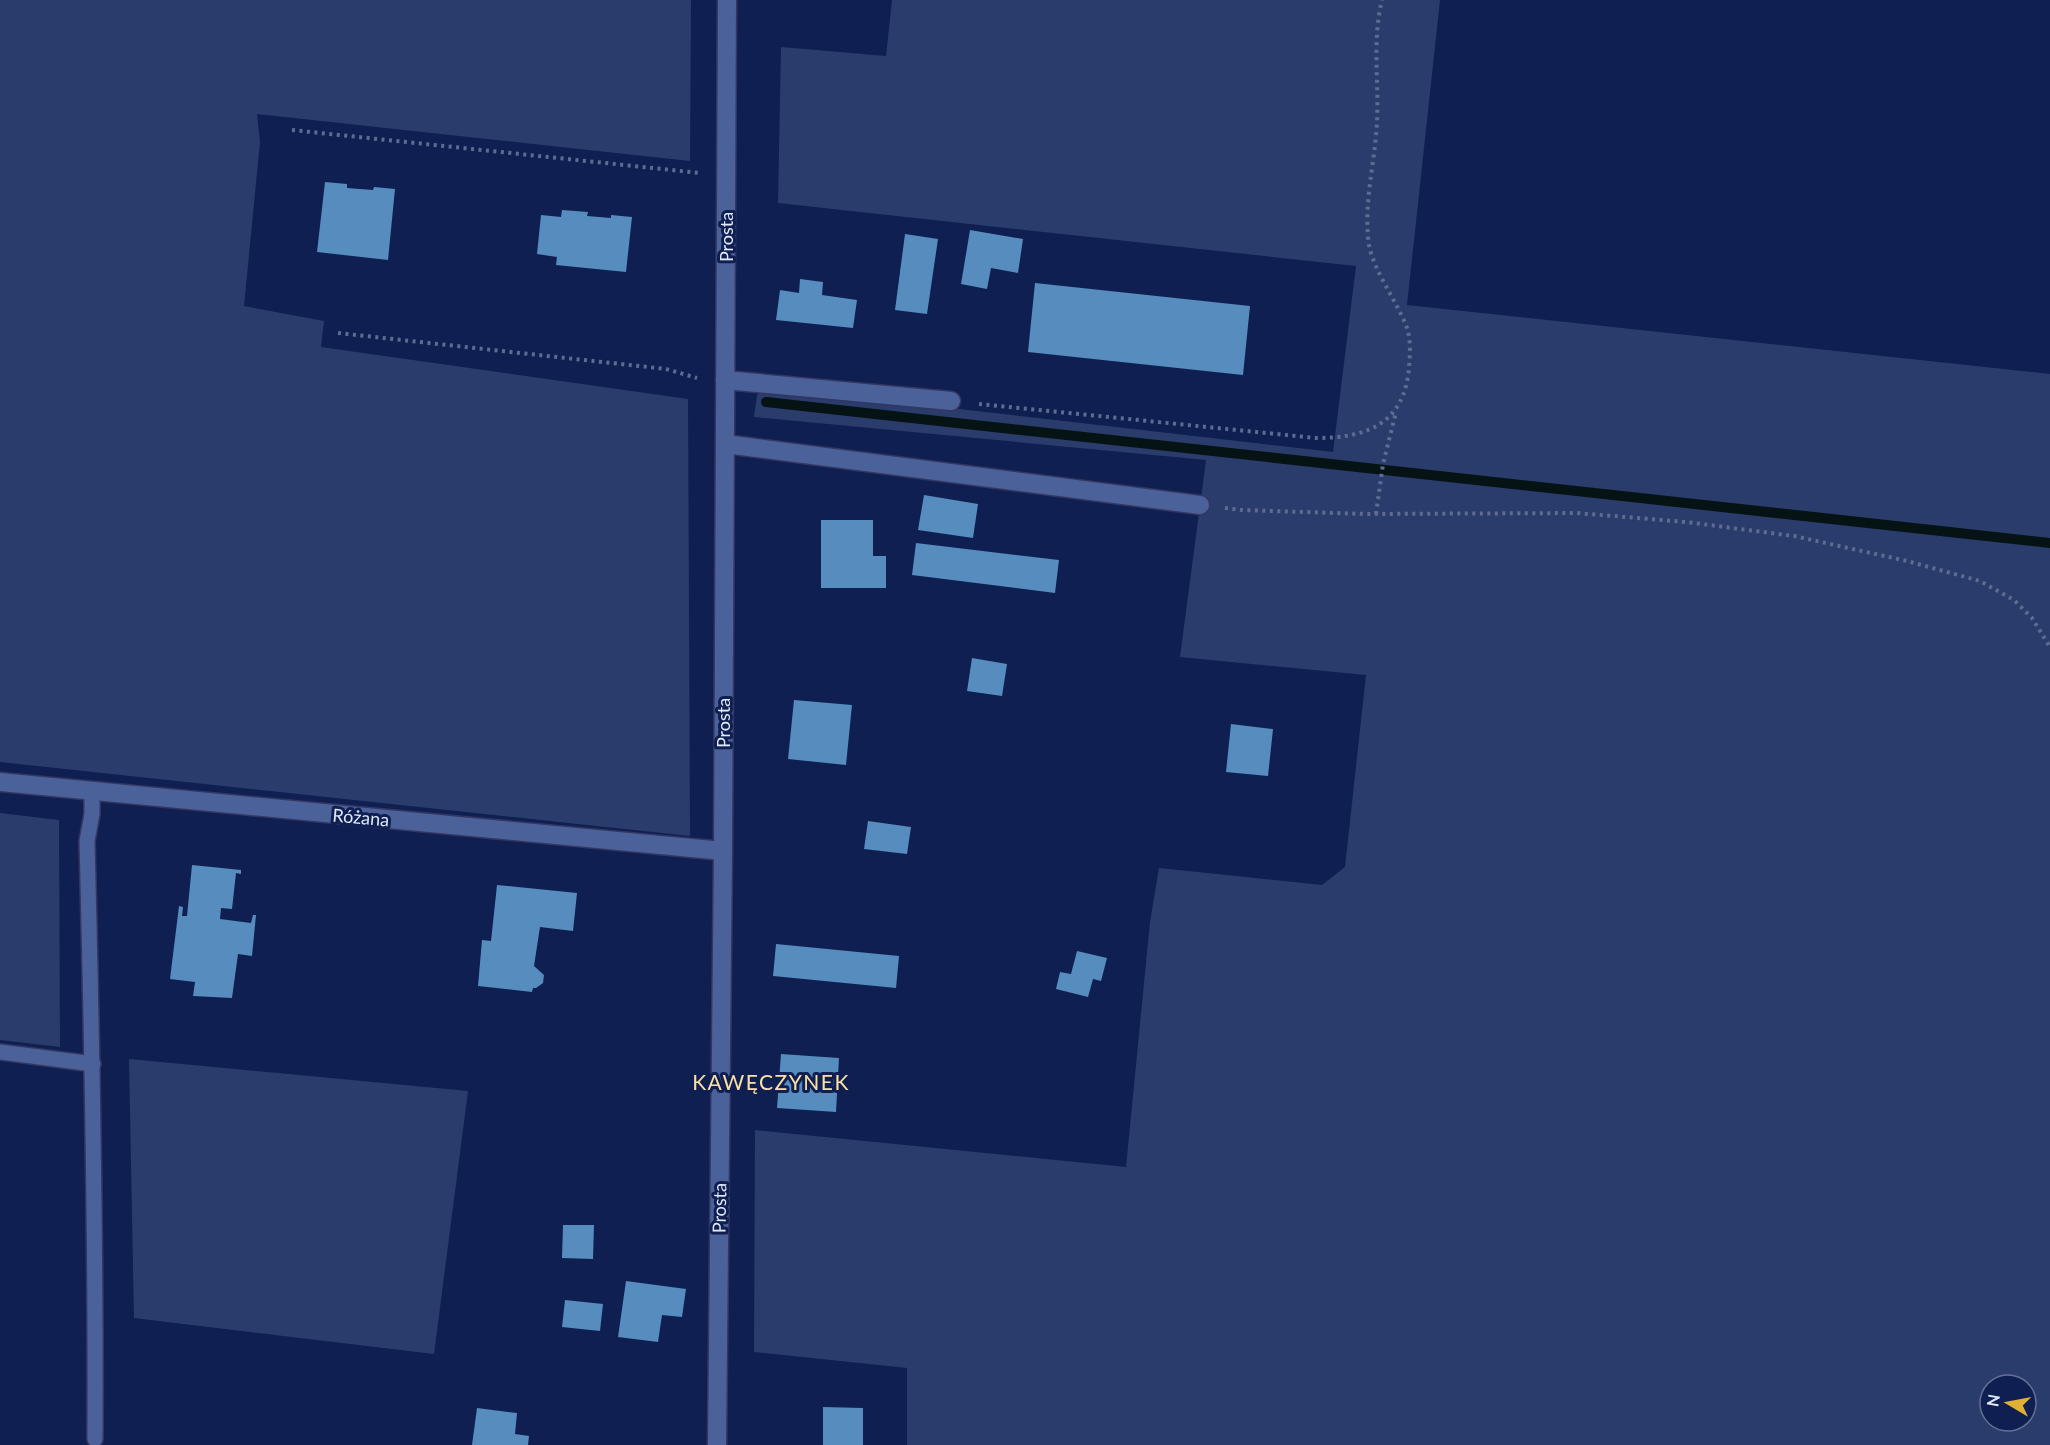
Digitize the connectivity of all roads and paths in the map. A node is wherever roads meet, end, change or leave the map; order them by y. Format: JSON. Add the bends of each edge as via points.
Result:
{"nodes":[{"id":1,"x":727,"y":0,"type":"edge"},
{"id":2,"x":1383,"y":0,"type":"edge"},
{"id":3,"x":292,"y":130,"type":"dead end"},
{"id":4,"x":726,"y":176,"type":"junction"},
{"id":5,"x":338,"y":333,"type":"dead end"},
{"id":6,"x":725,"y":380,"type":"junction"},
{"id":7,"x":951,"y":401,"type":"joint"},
{"id":8,"x":1397,"y":408,"type":"junction"},
{"id":9,"x":725,"y":444,"type":"junction"},
{"id":10,"x":1200,"y":505,"type":"joint"},
{"id":11,"x":1376,"y":514,"type":"junction"},
{"id":12,"x":2050,"y":647,"type":"edge"},
{"id":13,"x":0,"y":782,"type":"edge"},
{"id":14,"x":92,"y":792,"type":"junction"},
{"id":15,"x":723,"y":850,"type":"junction"},
{"id":16,"x":0,"y":1052,"type":"edge"},
{"id":17,"x":93,"y":1064,"type":"junction"},
{"id":18,"x":95,"y":1439,"type":"dead end"},
{"id":19,"x":717,"y":1445,"type":"edge"}],
"edges":[{"from":1,"to":4,"type":"street","name":"Prosta"},
{"from":2,"to":8,"type":"path","via":[[1376,39],[1377,124],[1367,221],[1370,248],[1408,331],[1408,379]]},
{"from":3,"to":4,"type":"path"},
{"from":4,"to":6,"type":"street","name":"Prosta"},
{"from":5,"to":6,"type":"path","via":[[666,369],[702,379]]},
{"from":6,"to":7,"type":"street"},
{"from":6,"to":9,"type":"street","name":"Prosta"},
{"from":7,"to":8,"type":"path","via":[[1316,438],[1342,438],[1369,430],[1391,417]]},
{"from":8,"to":11,"type":"path"},
{"from":9,"to":10,"type":"street"},
{"from":9,"to":15,"type":"street","name":"Prosta"},
{"from":10,"to":11,"type":"path"},
{"from":11,"to":12,"type":"path","via":[[1577,513],[1794,536],[1980,581],[2014,600],[2032,618]]},
{"from":13,"to":14,"type":"street","name":"Różana"},
{"from":14,"to":15,"type":"street","name":"Różana"},
{"from":14,"to":17,"type":"lane","via":[[87,841]]},
{"from":15,"to":19,"type":"street","name":"Prosta"},
{"from":16,"to":17,"type":"lane"},
{"from":17,"to":18,"type":"lane"}]}
